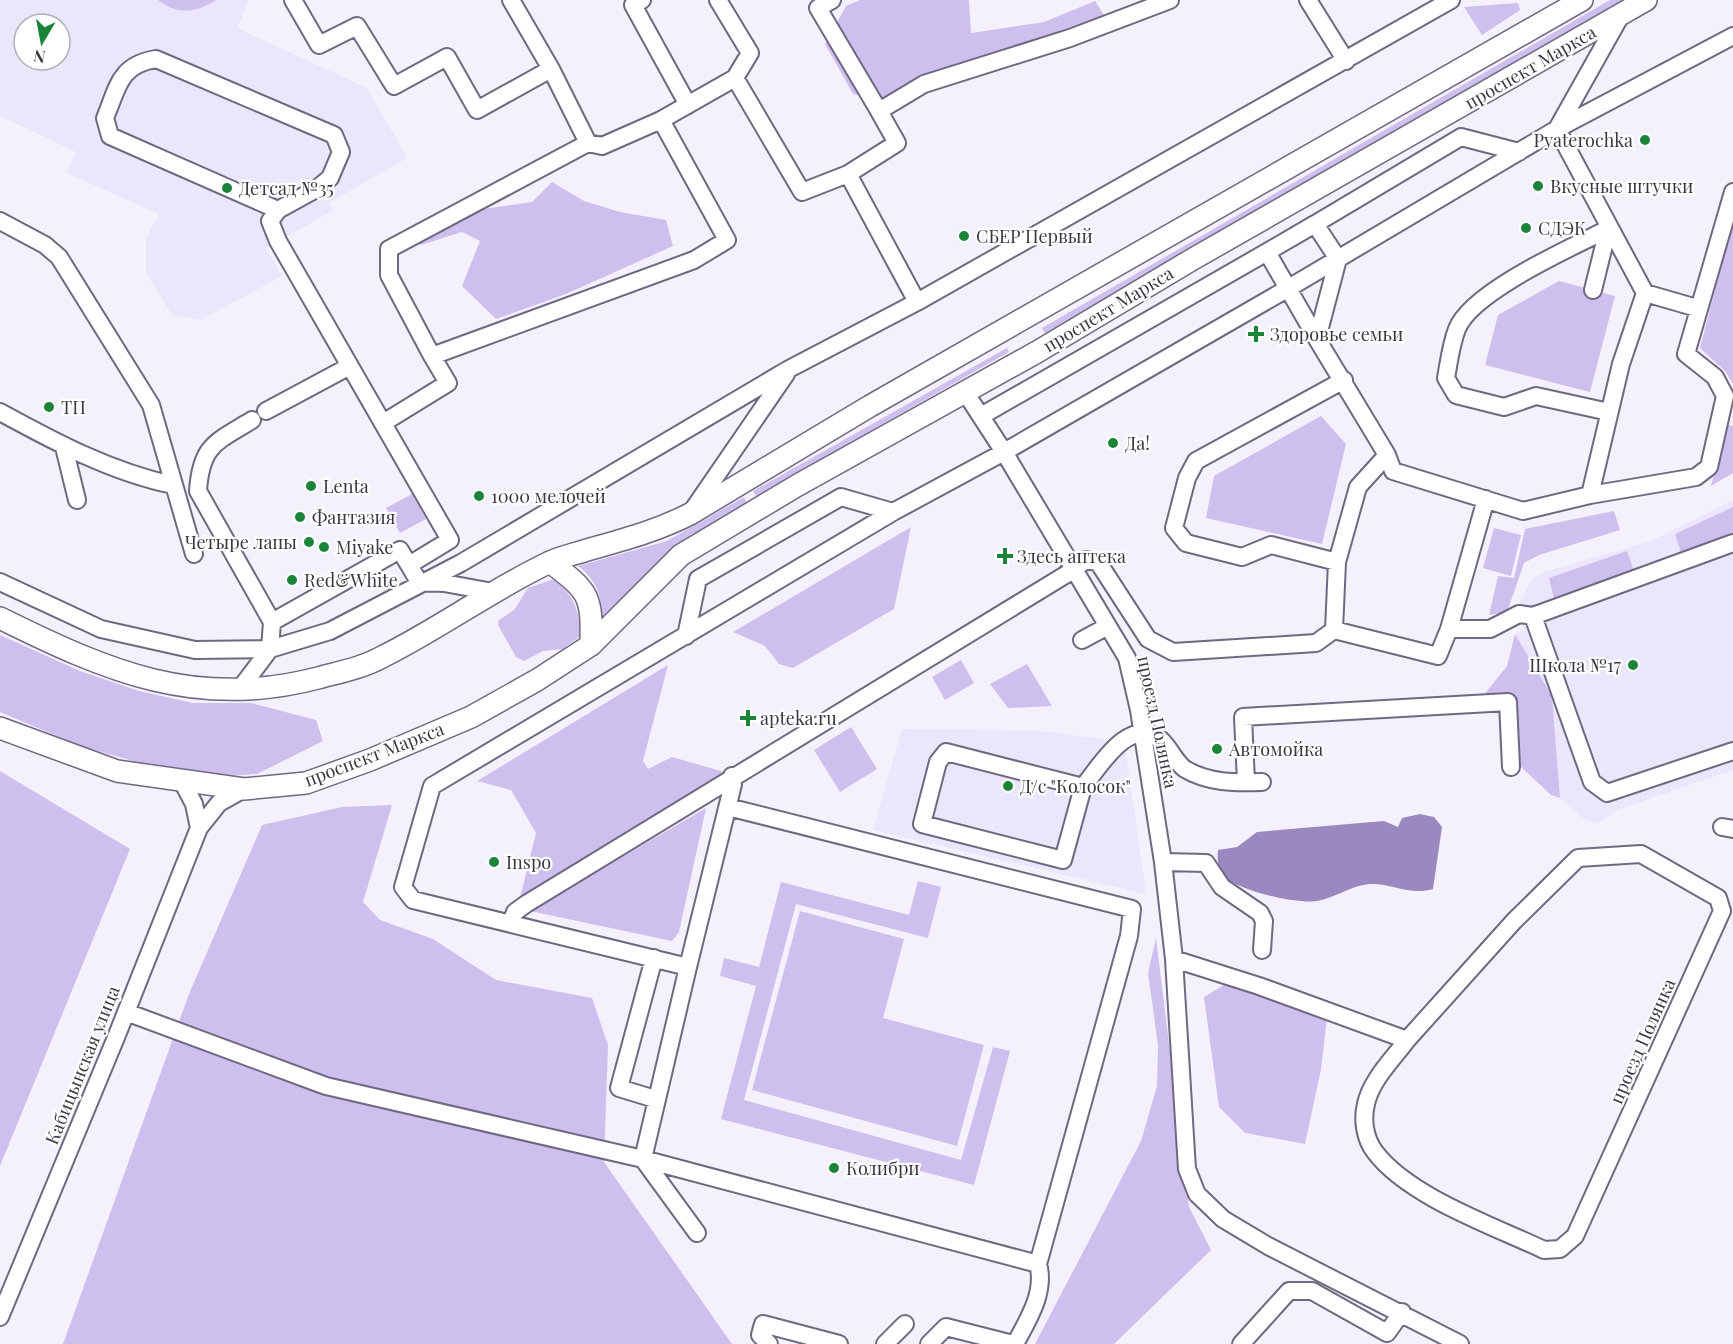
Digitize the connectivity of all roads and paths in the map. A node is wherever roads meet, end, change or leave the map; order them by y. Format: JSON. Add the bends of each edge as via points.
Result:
{"nodes":[{"id":1,"x":293,"y":0,"type":"edge"},
{"id":2,"x":511,"y":0,"type":"edge"},
{"id":3,"x":642,"y":0,"type":"edge"},
{"id":4,"x":718,"y":0,"type":"edge"},
{"id":5,"x":832,"y":0,"type":"edge"},
{"id":6,"x":1170,"y":0,"type":"edge"},
{"id":7,"x":1308,"y":0,"type":"edge"},
{"id":8,"x":1450,"y":0,"type":"edge"},
{"id":9,"x":1582,"y":0,"type":"edge"},
{"id":10,"x":1646,"y":0,"type":"edge"},
{"id":11,"x":1621,"y":15,"type":"junction"},
{"id":12,"x":1733,"y":36,"type":"edge"},
{"id":13,"x":1346,"y":61,"type":"junction"},
{"id":14,"x":551,"y":69,"type":"junction"},
{"id":15,"x":735,"y":78,"type":"junction"},
{"id":16,"x":688,"y":105,"type":"junction"},
{"id":17,"x":879,"y":111,"type":"junction"},
{"id":18,"x":661,"y":120,"type":"junction"},
{"id":19,"x":1557,"y":129,"type":"junction"},
{"id":20,"x":588,"y":143,"type":"junction"},
{"id":21,"x":1519,"y":152,"type":"junction"},
{"id":22,"x":1302,"y":160,"type":"junction"},
{"id":23,"x":848,"y":174,"type":"junction"},
{"id":24,"x":1317,"y":188,"type":"junction"},
{"id":25,"x":1733,"y":192,"type":"edge"},
{"id":26,"x":278,"y":210,"type":"junction"},
{"id":27,"x":0,"y":221,"type":"edge"},
{"id":28,"x":1315,"y":224,"type":"junction"},
{"id":29,"x":1608,"y":229,"type":"junction"},
{"id":30,"x":1267,"y":252,"type":"junction"},
{"id":31,"x":1338,"y":259,"type":"junction"},
{"id":32,"x":1287,"y":289,"type":"junction"},
{"id":33,"x":1593,"y":290,"type":"dead end"},
{"id":34,"x":1645,"y":293,"type":"junction"},
{"id":35,"x":917,"y":302,"type":"junction"},
{"id":36,"x":1697,"y":308,"type":"junction"},
{"id":37,"x":1018,"y":323,"type":"junction"},
{"id":38,"x":1317,"y":339,"type":"junction"},
{"id":39,"x":1037,"y":352,"type":"junction"},
{"id":40,"x":432,"y":356,"type":"junction"},
{"id":41,"x":350,"y":366,"type":"junction"},
{"id":42,"x":789,"y":369,"type":"junction"},
{"id":43,"x":1344,"y":380,"type":"junction"},
{"id":44,"x":965,"y":392,"type":"junction"},
{"id":45,"x":266,"y":411,"type":"dead end"},
{"id":46,"x":0,"y":412,"type":"edge"},
{"id":47,"x":1609,"y":412,"type":"junction"},
{"id":48,"x":981,"y":416,"type":"junction"},
{"id":49,"x":252,"y":420,"type":"dead end"},
{"id":50,"x":383,"y":423,"type":"junction"},
{"id":51,"x":64,"y":447,"type":"junction"},
{"id":52,"x":1004,"y":452,"type":"junction"},
{"id":53,"x":1387,"y":455,"type":"junction"},
{"id":54,"x":172,"y":485,"type":"junction"},
{"id":55,"x":1590,"y":495,"type":"junction"},
{"id":56,"x":1486,"y":499,"type":"junction"},
{"id":57,"x":77,"y":500,"type":"dead end"},
{"id":58,"x":893,"y":512,"type":"junction"},
{"id":59,"x":690,"y":514,"type":"junction"},
{"id":60,"x":1733,"y":543,"type":"edge"},
{"id":61,"x":194,"y":554,"type":"dead end"},
{"id":62,"x":550,"y":562,"type":"junction"},
{"id":63,"x":1337,"y":562,"type":"junction"},
{"id":64,"x":408,"y":565,"type":"junction"},
{"id":65,"x":1075,"y":569,"type":"junction"},
{"id":66,"x":0,"y":582,"type":"edge"},
{"id":67,"x":419,"y":582,"type":"junction"},
{"id":68,"x":493,"y":592,"type":"junction"},
{"id":69,"x":1533,"y":616,"type":"junction"},
{"id":70,"x":0,"y":618,"type":"edge"},
{"id":71,"x":272,"y":622,"type":"junction"},
{"id":72,"x":1108,"y":626,"type":"junction"},
{"id":73,"x":1449,"y":629,"type":"junction"},
{"id":74,"x":1334,"y":630,"type":"junction"},
{"id":75,"x":686,"y":636,"type":"junction"},
{"id":76,"x":1082,"y":640,"type":"dead end"},
{"id":77,"x":591,"y":645,"type":"junction"},
{"id":78,"x":270,"y":649,"type":"junction"},
{"id":79,"x":239,"y":690,"type":"junction"},
{"id":80,"x":0,"y":728,"type":"edge"},
{"id":81,"x":1142,"y":733,"type":"junction"},
{"id":82,"x":1733,"y":751,"type":"edge"},
{"id":83,"x":1511,"y":767,"type":"dead end"},
{"id":84,"x":732,"y":776,"type":"junction"},
{"id":85,"x":183,"y":783,"type":"junction"},
{"id":86,"x":1083,"y":787,"type":"junction"},
{"id":87,"x":244,"y":789,"type":"junction"},
{"id":88,"x":728,"y":807,"type":"junction"},
{"id":89,"x":199,"y":828,"type":"junction"},
{"id":90,"x":1163,"y":862,"type":"junction"},
{"id":91,"x":511,"y":923,"type":"junction"},
{"id":92,"x":1262,"y":950,"type":"dead end"},
{"id":93,"x":654,"y":958,"type":"junction"},
{"id":94,"x":1174,"y":959,"type":"junction"},
{"id":95,"x":688,"y":967,"type":"junction"},
{"id":96,"x":126,"y":1012,"type":"junction"},
{"id":97,"x":1407,"y":1040,"type":"junction"},
{"id":98,"x":655,"y":1099,"type":"junction"},
{"id":99,"x":643,"y":1159,"type":"junction"},
{"id":100,"x":697,"y":1233,"type":"dead end"},
{"id":101,"x":1038,"y":1264,"type":"junction"},
{"id":102,"x":1401,"y":1312,"type":"junction"},
{"id":103,"x":0,"y":1317,"type":"edge"},
{"id":104,"x":905,"y":1324,"type":"dead end"},
{"id":105,"x":769,"y":1344,"type":"edge"},
{"id":106,"x":839,"y":1344,"type":"edge"},
{"id":107,"x":885,"y":1344,"type":"edge"},
{"id":108,"x":928,"y":1344,"type":"edge"},
{"id":109,"x":1014,"y":1344,"type":"edge"},
{"id":110,"x":1241,"y":1344,"type":"edge"},
{"id":111,"x":1460,"y":1344,"type":"edge"}],
"edges":[{"from":1,"to":14,"type":"street","via":[[319,45],[357,26],[394,86],[447,57],[477,110]]},
{"from":2,"to":14,"type":"street"},
{"from":3,"to":16,"type":"street","via":[[633,5]]},
{"from":4,"to":15,"type":"street","via":[[750,53]]},
{"from":5,"to":17,"type":"street","via":[[818,8]]},
{"from":6,"to":17,"type":"street","via":[[1070,38],[924,84]]},
{"from":7,"to":13,"type":"street"},
{"from":8,"to":13,"type":"street"},
{"from":9,"to":22,"type":"main road","name":"проспект Маркса"},
{"from":10,"to":11,"type":"main road","name":"проспект Маркса"},
{"from":11,"to":19,"type":"street"},
{"from":11,"to":24,"type":"main road","name":"проспект Маркса"},
{"from":12,"to":19,"type":"street"},
{"from":13,"to":35,"type":"street"},
{"from":14,"to":20,"type":"street"},
{"from":15,"to":16,"type":"street"},
{"from":15,"to":23,"type":"street","via":[[802,192]]},
{"from":16,"to":18,"type":"street"},
{"from":17,"to":23,"type":"street","via":[[897,143]]},
{"from":18,"to":20,"type":"street","via":[[602,146]]},
{"from":18,"to":40,"type":"street","via":[[727,240],[674,268]]},
{"from":19,"to":21,"type":"street"},
{"from":19,"to":29,"type":"street"},
{"from":20,"to":40,"type":"street","via":[[389,249],[389,275]]},
{"from":21,"to":28,"type":"street","via":[[1461,137]]},
{"from":21,"to":31,"type":"street"},
{"from":22,"to":24,"type":"main road"},
{"from":22,"to":37,"type":"main road","name":"проспект Маркса"},
{"from":23,"to":35,"type":"street"},
{"from":24,"to":39,"type":"main road","name":"проспект Маркса"},
{"from":25,"to":36,"type":"street"},
{"from":26,"to":26,"type":"street","via":[[110,136],[105,118],[125,71],[156,59],[334,135],[341,152],[330,178]]},
{"from":26,"to":41,"type":"street","via":[[270,221],[279,241]]},
{"from":27,"to":54,"type":"street","via":[[45,244],[58,257],[151,405]]},
{"from":28,"to":30,"type":"street"},
{"from":28,"to":31,"type":"street"},
{"from":29,"to":33,"type":"street"},
{"from":29,"to":34,"type":"street"},
{"from":29,"to":47,"type":"street","via":[[1542,262],[1471,307],[1457,328],[1446,378],[1456,395],[1504,408],[1536,396]]},
{"from":30,"to":32,"type":"street"},
{"from":30,"to":48,"type":"street"},
{"from":31,"to":32,"type":"street"},
{"from":31,"to":38,"type":"street"},
{"from":32,"to":38,"type":"street"},
{"from":32,"to":52,"type":"street"},
{"from":34,"to":36,"type":"street"},
{"from":34,"to":47,"type":"street"},
{"from":35,"to":42,"type":"street"},
{"from":36,"to":55,"type":"street","via":[[1686,354],[1714,377],[1725,396],[1709,467],[1696,477]]},
{"from":37,"to":39,"type":"main road"},
{"from":37,"to":59,"type":"main road","name":"проспект Маркса","via":[[835,426]]},
{"from":38,"to":43,"type":"street"},
{"from":39,"to":44,"type":"main road","name":"проспект Маркса"},
{"from":40,"to":50,"type":"street","via":[[448,383]]},
{"from":41,"to":45,"type":"street"},
{"from":41,"to":50,"type":"street"},
{"from":42,"to":59,"type":"street"},
{"from":42,"to":67,"type":"street","via":[[461,563]]},
{"from":43,"to":53,"type":"street"},
{"from":43,"to":63,"type":"street","via":[[1196,461],[1173,528],[1186,543],[1242,557],[1271,545]]},
{"from":44,"to":48,"type":"street","name":"проезд Полянка"},
{"from":44,"to":77,"type":"main road","name":"проспект Маркса","via":[[681,555]]},
{"from":46,"to":51,"type":"street"},
{"from":47,"to":55,"type":"street"},
{"from":48,"to":52,"type":"street","name":"проезд Полянка"},
{"from":49,"to":71,"type":"street","via":[[211,446],[200,468],[198,491]]},
{"from":50,"to":64,"type":"street","via":[[450,540]]},
{"from":51,"to":54,"type":"street","via":[[136,477]]},
{"from":51,"to":57,"type":"street"},
{"from":52,"to":58,"type":"street"},
{"from":52,"to":65,"type":"street","name":"проезд Полянка"},
{"from":53,"to":56,"type":"street","via":[[1393,471]]},
{"from":53,"to":63,"type":"street","via":[[1358,487]]},
{"from":54,"to":61,"type":"street"},
{"from":55,"to":56,"type":"street","via":[[1523,511]]},
{"from":56,"to":73,"type":"street"},
{"from":58,"to":75,"type":"street"},
{"from":58,"to":75,"type":"street","via":[[841,496],[698,579]]},
{"from":59,"to":62,"type":"main road","name":"проспект Маркса","via":[[665,527]]},
{"from":60,"to":69,"type":"street"},
{"from":62,"to":68,"type":"main road","name":"проспект Маркса"},
{"from":62,"to":77,"type":"main road","via":[[578,583],[592,608]]},
{"from":63,"to":74,"type":"street"},
{"from":64,"to":67,"type":"street"},
{"from":64,"to":71,"type":"street","via":[[400,550]]},
{"from":65,"to":72,"type":"street","name":"проезд Полянка"},
{"from":65,"to":74,"type":"street","via":[[1085,560],[1098,562],[1148,639],[1173,652],[1316,643]]},
{"from":65,"to":84,"type":"street"},
{"from":66,"to":78,"type":"street","via":[[101,629],[195,650]]},
{"from":67,"to":68,"type":"street"},
{"from":67,"to":78,"type":"street","via":[[330,632]]},
{"from":68,"to":79,"type":"main road","name":"проспект Маркса","via":[[438,627],[360,667],[289,686]]},
{"from":69,"to":73,"type":"street","via":[[1519,614],[1490,629]]},
{"from":69,"to":82,"type":"street","via":[[1592,782],[1607,793]]},
{"from":70,"to":79,"type":"main road","name":"проспект Маркса","via":[[64,650],[148,681],[198,690]]},
{"from":71,"to":78,"type":"street"},
{"from":72,"to":76,"type":"street"},
{"from":72,"to":81,"type":"street","name":"проезд Полянка","via":[[1127,658]]},
{"from":73,"to":74,"type":"street","via":[[1438,657]]},
{"from":75,"to":91,"type":"street","via":[[432,786],[403,887],[413,900]]},
{"from":77,"to":87,"type":"main road","name":"проспект Маркса","via":[[471,717],[370,760],[306,783]]},
{"from":78,"to":79,"type":"street"},
{"from":80,"to":85,"type":"main road","name":"проспект Маркса","via":[[117,771]]},
{"from":81,"to":83,"type":"street","via":[[1160,740],[1183,768],[1210,780],[1254,782],[1243,717],[1508,702]]},
{"from":81,"to":86,"type":"street","via":[[1130,735],[1116,747]]},
{"from":81,"to":90,"type":"street","name":"проезд Полянка"},
{"from":84,"to":88,"type":"street"},
{"from":84,"to":91,"type":"street","via":[[526,904],[515,912]]},
{"from":85,"to":87,"type":"main road","name":"проспект Маркса"},
{"from":85,"to":89,"type":"street","via":[[194,804]]},
{"from":86,"to":86,"type":"street","via":[[1063,860],[922,825],[938,762],[946,752]]},
{"from":87,"to":89,"type":"street","name":"Кабицынская улица","via":[[219,803]]},
{"from":88,"to":95,"type":"street"},
{"from":88,"to":101,"type":"street","via":[[1132,909],[1129,936]]},
{"from":89,"to":96,"type":"street","name":"Кабицынская улица"},
{"from":90,"to":92,"type":"street","via":[[1206,863],[1222,887],[1260,913],[1264,921]]},
{"from":90,"to":94,"type":"street","name":"проезд Полянка"},
{"from":91,"to":93,"type":"street"},
{"from":93,"to":95,"type":"street"},
{"from":93,"to":98,"type":"street","via":[[618,1088]]},
{"from":94,"to":97,"type":"street"},
{"from":94,"to":102,"type":"street","name":"проезд Полянка","via":[[1187,1169],[1197,1194],[1223,1219],[1268,1246]]},
{"from":95,"to":98,"type":"street"},
{"from":96,"to":99,"type":"street","via":[[326,1086]]},
{"from":96,"to":103,"type":"street","name":"Кабицынская улица"},
{"from":97,"to":97,"type":"street","name":"проезд Полянка","via":[[1514,921],[1578,858],[1641,854],[1718,898],[1722,911],[1706,949],[1575,1236],[1560,1250],[1544,1250],[1421,1191],[1374,1152],[1366,1134],[1366,1102],[1373,1085]]},
{"from":98,"to":99,"type":"street"},
{"from":99,"to":100,"type":"street"},
{"from":99,"to":101,"type":"street"},
{"from":101,"to":109,"type":"street","via":[[1042,1277],[1032,1314]]},
{"from":102,"to":110,"type":"street","via":[[1387,1334],[1312,1291],[1289,1291]]},
{"from":102,"to":111,"type":"street","name":"проезд Полянка"},
{"from":104,"to":107,"type":"street"},
{"from":105,"to":106,"type":"street","via":[[760,1335],[763,1324]]},
{"from":108,"to":109,"type":"street","via":[[946,1328]]}]}
